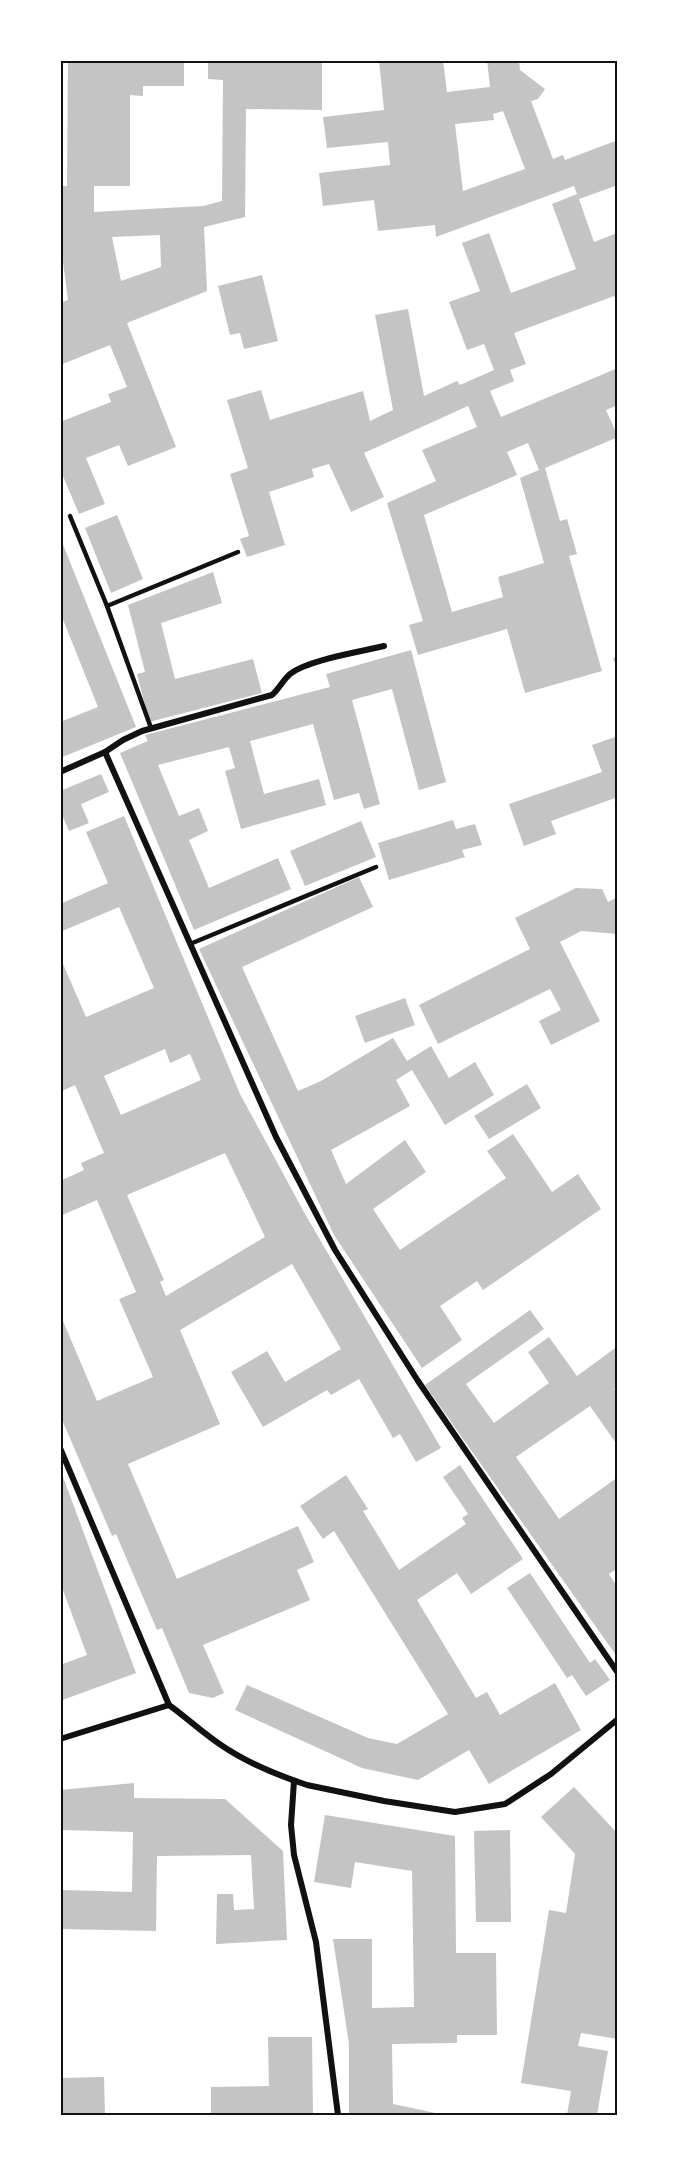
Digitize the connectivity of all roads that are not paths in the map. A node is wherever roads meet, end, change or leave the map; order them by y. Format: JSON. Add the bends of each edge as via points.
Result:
{"nodes":[{"id":1,"x":70,"y":516,"type":"dead end"},
{"id":2,"x":238,"y":552,"type":"dead end"},
{"id":3,"x":107,"y":606,"type":"junction"},
{"id":4,"x":384,"y":646,"type":"dead end"},
{"id":5,"x":151,"y":728,"type":"junction"},
{"id":6,"x":105,"y":752,"type":"junction"},
{"id":7,"x":60,"y":772,"type":"edge"},
{"id":8,"x":376,"y":867,"type":"dead end"},
{"id":9,"x":190,"y":944,"type":"junction"},
{"id":10,"x":60,"y":1448,"type":"edge"},
{"id":11,"x":618,"y":1673,"type":"edge"},
{"id":12,"x":169,"y":1705,"type":"junction"},
{"id":13,"x":618,"y":1719,"type":"edge"},
{"id":14,"x":60,"y":1739,"type":"edge"},
{"id":15,"x":294,"y":1781,"type":"junction"},
{"id":16,"x":338,"y":2115,"type":"edge"}],
"edges":[{"from":1,"to":3,"type":"lane"},
{"from":2,"to":3,"type":"lane"},
{"from":3,"to":5,"type":"lane"},
{"from":4,"to":5,"type":"street","via":[[301,667],[264,698]]},
{"from":5,"to":6,"type":"street"},
{"from":6,"to":7,"type":"street"},
{"from":6,"to":9,"type":"street"},
{"from":8,"to":9,"type":"lane"},
{"from":9,"to":11,"type":"street","via":[[276,1137],[335,1250],[418,1381]]},
{"from":10,"to":12,"type":"street"},
{"from":12,"to":14,"type":"street"},
{"from":12,"to":15,"type":"street","via":[[222,1746]]},
{"from":13,"to":15,"type":"street","via":[[551,1774],[505,1804],[455,1812],[384,1802]]},
{"from":15,"to":16,"type":"street","via":[[294,1855],[316,1942]]}]}
